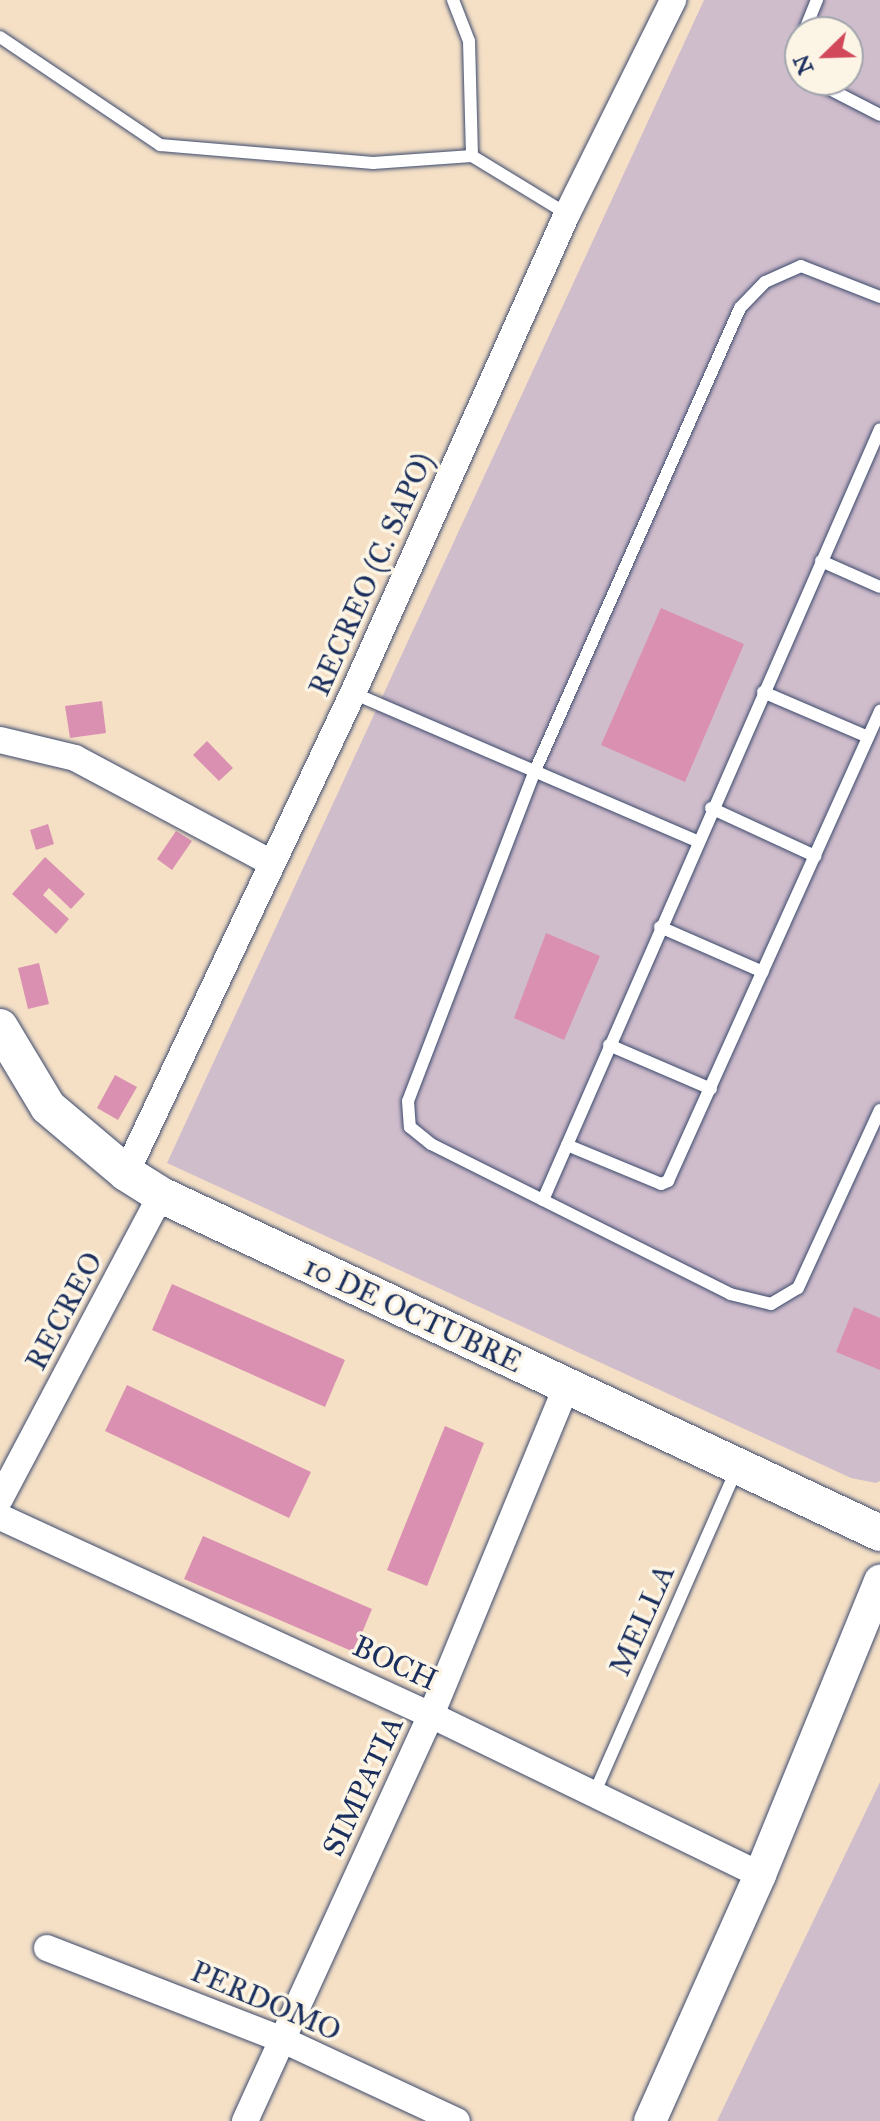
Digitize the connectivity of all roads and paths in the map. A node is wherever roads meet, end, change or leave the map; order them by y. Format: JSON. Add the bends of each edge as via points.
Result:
{"nodes":[{"id":1,"x":453,"y":0,"type":"edge"},
{"id":2,"x":673,"y":0,"type":"edge"},
{"id":3,"x":0,"y":37,"type":"edge"},
{"id":4,"x":843,"y":96,"type":"edge"},
{"id":5,"x":880,"y":115,"type":"edge"},
{"id":6,"x":472,"y":156,"type":"junction"},
{"id":7,"x":567,"y":214,"type":"junction"},
{"id":8,"x":880,"y":297,"type":"edge"},
{"id":9,"x":880,"y":429,"type":"edge"},
{"id":10,"x":866,"y":460,"type":"junction"},
{"id":11,"x":880,"y":465,"type":"edge"},
{"id":12,"x":821,"y":561,"type":"junction"},
{"id":13,"x":880,"y":587,"type":"edge"},
{"id":14,"x":763,"y":692,"type":"junction"},
{"id":15,"x":353,"y":693,"type":"junction"},
{"id":16,"x":880,"y":711,"type":"edge"},
{"id":17,"x":868,"y":737,"type":"junction"},
{"id":18,"x":0,"y":740,"type":"edge"},
{"id":19,"x":534,"y":773,"type":"junction"},
{"id":20,"x":711,"y":808,"type":"junction"},
{"id":21,"x":696,"y":841,"type":"junction"},
{"id":22,"x":815,"y":856,"type":"junction"},
{"id":23,"x":272,"y":863,"type":"junction"},
{"id":24,"x":660,"y":927,"type":"junction"},
{"id":25,"x":763,"y":972,"type":"junction"},
{"id":26,"x":0,"y":1027,"type":"edge"},
{"id":27,"x":609,"y":1045,"type":"junction"},
{"id":28,"x":711,"y":1089,"type":"junction"},
{"id":29,"x":880,"y":1110,"type":"edge"},
{"id":30,"x":567,"y":1145,"type":"junction"},
{"id":31,"x":126,"y":1173,"type":"junction"},
{"id":32,"x":161,"y":1195,"type":"junction"},
{"id":33,"x":543,"y":1200,"type":"junction"},
{"id":34,"x":567,"y":1385,"type":"junction"},
{"id":35,"x":737,"y":1467,"type":"junction"},
{"id":36,"x":0,"y":1499,"type":"edge"},
{"id":37,"x":0,"y":1517,"type":"edge"},
{"id":38,"x":880,"y":1533,"type":"edge"},
{"id":39,"x":880,"y":1581,"type":"edge"},
{"id":40,"x":431,"y":1715,"type":"junction"},
{"id":41,"x":594,"y":1794,"type":"junction"},
{"id":42,"x":760,"y":1875,"type":"junction"},
{"id":43,"x":47,"y":1948,"type":"dead end"},
{"id":44,"x":281,"y":2039,"type":"junction"},
{"id":45,"x":245,"y":2121,"type":"edge"},
{"id":46,"x":457,"y":2121,"type":"edge"},
{"id":47,"x":650,"y":2121,"type":"edge"}],
"edges":[{"from":1,"to":6,"type":"lane","via":[[469,41]]},
{"from":2,"to":7,"type":"street","name":"RECREO (C. SAPO)"},
{"from":3,"to":6,"type":"lane","via":[[160,145],[373,163]]},
{"from":4,"to":5,"type":"lane"},
{"from":6,"to":7,"type":"lane"},
{"from":7,"to":15,"type":"street","name":"RECREO (C. SAPO)"},
{"from":8,"to":19,"type":"lane","via":[[801,266],[765,282],[740,308]]},
{"from":9,"to":10,"type":"lane"},
{"from":10,"to":11,"type":"lane"},
{"from":10,"to":12,"type":"lane"},
{"from":12,"to":13,"type":"lane"},
{"from":12,"to":14,"type":"lane"},
{"from":14,"to":17,"type":"lane"},
{"from":14,"to":20,"type":"lane"},
{"from":15,"to":19,"type":"lane"},
{"from":15,"to":23,"type":"street","name":"RECREO (C. SAPO)"},
{"from":16,"to":17,"type":"lane"},
{"from":17,"to":22,"type":"lane"},
{"from":18,"to":23,"type":"street","via":[[75,758]]},
{"from":19,"to":21,"type":"lane"},
{"from":19,"to":33,"type":"lane","via":[[408,1101],[410,1127],[431,1144]]},
{"from":20,"to":21,"type":"lane"},
{"from":20,"to":22,"type":"lane"},
{"from":21,"to":24,"type":"lane"},
{"from":22,"to":25,"type":"lane"},
{"from":23,"to":31,"type":"street","name":"RECREO (C. SAPO)"},
{"from":24,"to":25,"type":"lane"},
{"from":24,"to":27,"type":"lane"},
{"from":25,"to":28,"type":"lane"},
{"from":26,"to":31,"type":"main road","name":"10 DE OCTUBRE","via":[[48,1107]]},
{"from":27,"to":28,"type":"lane"},
{"from":27,"to":30,"type":"lane"},
{"from":28,"to":30,"type":"lane","via":[[668,1181],[661,1184]]},
{"from":29,"to":33,"type":"lane","via":[[798,1288],[771,1304],[730,1294]]},
{"from":30,"to":33,"type":"lane"},
{"from":31,"to":32,"type":"main road","name":"10 DE OCTUBRE"},
{"from":32,"to":34,"type":"main road","name":"10 DE OCTUBRE"},
{"from":32,"to":36,"type":"street","name":"RECREO"},
{"from":34,"to":35,"type":"main road","name":"10 DE OCTUBRE"},
{"from":34,"to":40,"type":"street","name":"SIMPATIA"},
{"from":35,"to":38,"type":"main road","name":"10 DE OCTUBRE"},
{"from":35,"to":41,"type":"lane","name":"MELLA"},
{"from":37,"to":40,"type":"street","name":"BOCH"},
{"from":39,"to":42,"type":"street"},
{"from":40,"to":41,"type":"street","name":"BOCH"},
{"from":40,"to":44,"type":"street","name":"SIMPATIA"},
{"from":41,"to":42,"type":"street","name":"BOCH"},
{"from":42,"to":47,"type":"street"},
{"from":43,"to":44,"type":"street","name":"PERDOMO"},
{"from":44,"to":45,"type":"street","name":"SIMPATIA"},
{"from":44,"to":46,"type":"street","name":"PERDOMO"}]}
